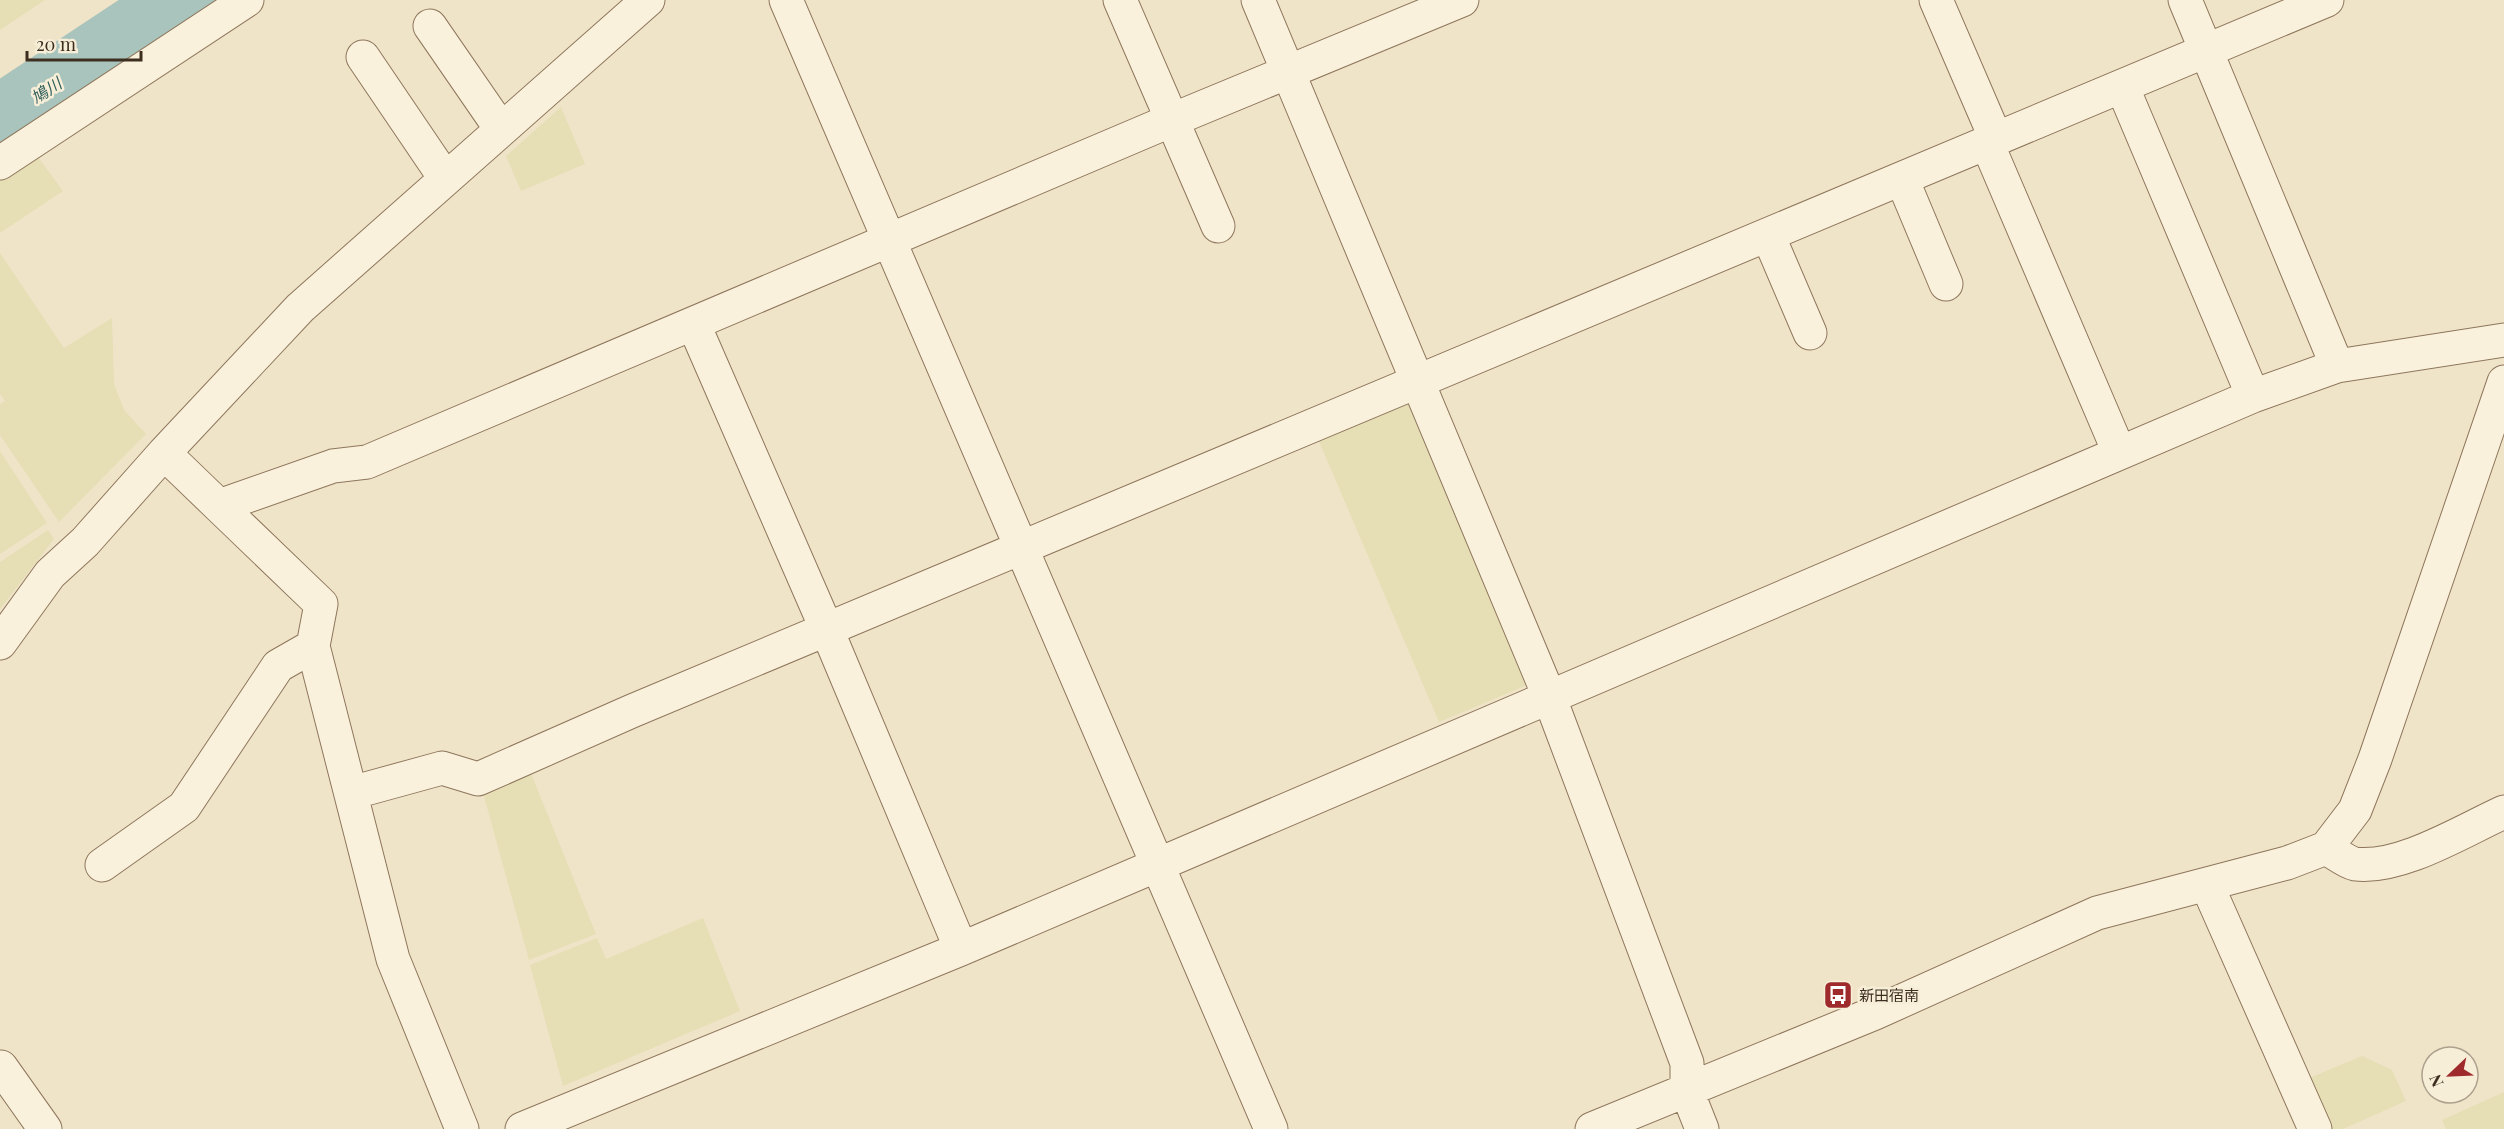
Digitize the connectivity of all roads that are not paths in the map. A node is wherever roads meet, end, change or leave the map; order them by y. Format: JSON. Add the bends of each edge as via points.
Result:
{"nodes":[{"id":1,"x":247,"y":0,"type":"edge"},
{"id":2,"x":648,"y":0,"type":"edge"},
{"id":3,"x":787,"y":0,"type":"edge"},
{"id":4,"x":1120,"y":0,"type":"edge"},
{"id":5,"x":1258,"y":0,"type":"edge"},
{"id":6,"x":1462,"y":0,"type":"edge"},
{"id":7,"x":1936,"y":0,"type":"edge"},
{"id":8,"x":2185,"y":0,"type":"edge"},
{"id":9,"x":2327,"y":0,"type":"edge"},
{"id":10,"x":430,"y":26,"type":"dead end"},
{"id":11,"x":2206,"y":51,"type":"junction"},
{"id":12,"x":363,"y":57,"type":"dead end"},
{"id":13,"x":1288,"y":72,"type":"junction"},
{"id":14,"x":2122,"y":86,"type":"junction"},
{"id":15,"x":1172,"y":120,"type":"junction"},
{"id":16,"x":501,"y":129,"type":"junction"},
{"id":17,"x":1992,"y":141,"type":"junction"},
{"id":18,"x":0,"y":163,"type":"edge"},
{"id":19,"x":445,"y":178,"type":"junction"},
{"id":20,"x":1902,"y":179,"type":"junction"},
{"id":21,"x":1218,"y":226,"type":"dead end"},
{"id":22,"x":1768,"y":235,"type":"junction"},
{"id":23,"x":890,"y":242,"type":"junction"},
{"id":24,"x":1946,"y":284,"type":"dead end"},
{"id":25,"x":694,"y":325,"type":"junction"},
{"id":26,"x":1810,"y":333,"type":"dead end"},
{"id":27,"x":2504,"y":340,"type":"edge"},
{"id":28,"x":2337,"y":366,"type":"junction"},
{"id":29,"x":2504,"y":382,"type":"edge"},
{"id":30,"x":1416,"y":383,"type":"junction"},
{"id":31,"x":2253,"y":396,"type":"junction"},
{"id":32,"x":2119,"y":452,"type":"junction"},
{"id":33,"x":164,"y":453,"type":"junction"},
{"id":34,"x":219,"y":506,"type":"junction"},
{"id":35,"x":1021,"y":549,"type":"junction"},
{"id":36,"x":827,"y":630,"type":"junction"},
{"id":37,"x":0,"y":643,"type":"edge"},
{"id":38,"x":313,"y":646,"type":"junction"},
{"id":39,"x":1549,"y":696,"type":"junction"},
{"id":40,"x":351,"y":793,"type":"junction"},
{"id":41,"x":2504,"y":812,"type":"edge"},
{"id":42,"x":2326,"y":848,"type":"junction"},
{"id":43,"x":102,"y":865,"type":"dead end"},
{"id":44,"x":1157,"y":866,"type":"junction"},
{"id":45,"x":2207,"y":885,"type":"junction"},
{"id":46,"x":961,"y":948,"type":"junction"},
{"id":47,"x":1,"y":1067,"type":"edge"},
{"id":48,"x":1687,"y":1091,"type":"junction"},
{"id":49,"x":45,"y":1129,"type":"edge"},
{"id":50,"x":462,"y":1129,"type":"edge"},
{"id":51,"x":522,"y":1129,"type":"edge"},
{"id":52,"x":1271,"y":1129,"type":"edge"},
{"id":53,"x":1592,"y":1129,"type":"edge"},
{"id":54,"x":1702,"y":1129,"type":"edge"},
{"id":55,"x":2315,"y":1129,"type":"edge"}],
"edges":[{"from":1,"to":18,"type":"street"},
{"from":2,"to":16,"type":"street"},
{"from":3,"to":23,"type":"street"},
{"from":4,"to":15,"type":"street"},
{"from":5,"to":13,"type":"street"},
{"from":6,"to":13,"type":"street"},
{"from":7,"to":17,"type":"street"},
{"from":8,"to":11,"type":"street"},
{"from":9,"to":11,"type":"street"},
{"from":10,"to":16,"type":"street"},
{"from":11,"to":14,"type":"street"},
{"from":11,"to":28,"type":"street"},
{"from":12,"to":19,"type":"street"},
{"from":13,"to":15,"type":"street"},
{"from":13,"to":30,"type":"street"},
{"from":14,"to":17,"type":"street"},
{"from":14,"to":31,"type":"street"},
{"from":15,"to":21,"type":"street"},
{"from":15,"to":23,"type":"street"},
{"from":16,"to":19,"type":"street"},
{"from":17,"to":20,"type":"street"},
{"from":17,"to":32,"type":"street"},
{"from":19,"to":33,"type":"street","via":[[300,308]]},
{"from":20,"to":22,"type":"street"},
{"from":20,"to":24,"type":"street"},
{"from":22,"to":26,"type":"street"},
{"from":22,"to":30,"type":"street"},
{"from":23,"to":25,"type":"street"},
{"from":23,"to":35,"type":"street"},
{"from":25,"to":34,"type":"street","via":[[367,462],[333,466]]},
{"from":25,"to":36,"type":"street"},
{"from":27,"to":28,"type":"street"},
{"from":28,"to":31,"type":"street"},
{"from":29,"to":42,"type":"street","via":[[2375,759],[2355,810]]},
{"from":30,"to":35,"type":"street"},
{"from":30,"to":39,"type":"street"},
{"from":31,"to":32,"type":"street"},
{"from":32,"to":39,"type":"street"},
{"from":33,"to":34,"type":"street"},
{"from":33,"to":37,"type":"street","via":[[85,542],[50,574]]},
{"from":34,"to":38,"type":"street","via":[[321,604]]},
{"from":35,"to":36,"type":"street"},
{"from":35,"to":44,"type":"street"},
{"from":36,"to":40,"type":"street","via":[[478,779],[442,768]]},
{"from":36,"to":46,"type":"street"},
{"from":38,"to":40,"type":"street"},
{"from":38,"to":43,"type":"street","via":[[278,666],[184,807]]},
{"from":39,"to":44,"type":"street"},
{"from":39,"to":48,"type":"street","via":[[1687,1063]]},
{"from":40,"to":50,"type":"street","via":[[393,959]]},
{"from":41,"to":42,"type":"street","via":[[2405,857],[2354,864]]},
{"from":42,"to":45,"type":"street"},
{"from":44,"to":46,"type":"street"},
{"from":44,"to":52,"type":"street"},
{"from":45,"to":48,"type":"street","via":[[2097,913],[1875,1013]]},
{"from":45,"to":55,"type":"street"},
{"from":46,"to":51,"type":"street"},
{"from":47,"to":49,"type":"street"},
{"from":48,"to":53,"type":"street"},
{"from":48,"to":54,"type":"street"}]}
